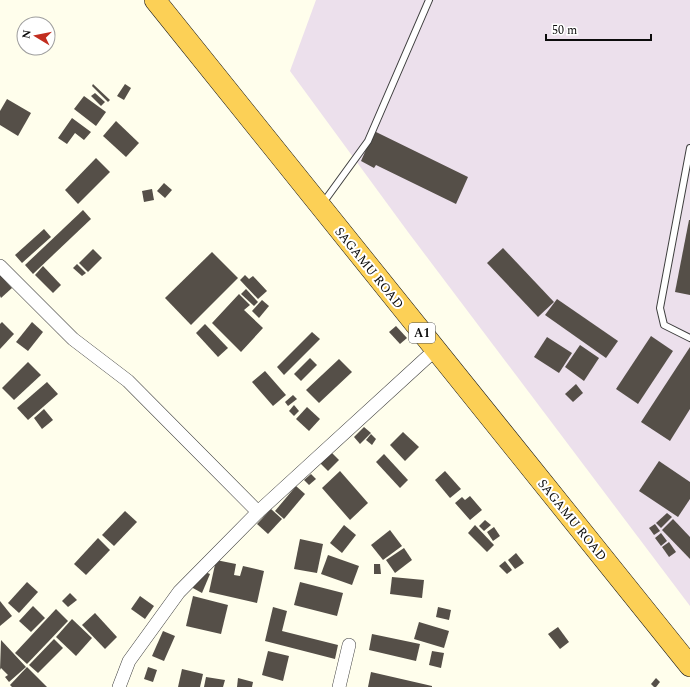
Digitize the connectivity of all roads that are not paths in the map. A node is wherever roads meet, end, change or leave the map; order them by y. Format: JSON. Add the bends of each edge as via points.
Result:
{"nodes":[{"id":1,"x":155,"y":0,"type":"edge"},
{"id":2,"x":429,"y":0,"type":"edge"},
{"id":3,"x":690,"y":148,"type":"edge"},
{"id":4,"x":321,"y":207,"type":"junction"},
{"id":5,"x":0,"y":266,"type":"edge"},
{"id":6,"x":690,"y":338,"type":"edge"},
{"id":7,"x":435,"y":350,"type":"junction"},
{"id":8,"x":258,"y":512,"type":"junction"},
{"id":9,"x":349,"y":645,"type":"dead end"},
{"id":10,"x":690,"y":666,"type":"edge"},
{"id":11,"x":119,"y":687,"type":"edge"},
{"id":12,"x":339,"y":687,"type":"edge"}],
"edges":[{"from":1,"to":4,"type":"highway","name":"SAGAMU ROAD","number":"A1"},
{"from":2,"to":4,"type":"lane","via":[[368,141]]},
{"from":3,"to":6,"type":"lane","via":[[660,308],[664,325]]},
{"from":4,"to":7,"type":"highway","name":"SAGAMU ROAD","number":"A1"},
{"from":5,"to":8,"type":"street","via":[[73,339],[128,381]]},
{"from":7,"to":8,"type":"street"},
{"from":7,"to":10,"type":"highway","name":"SAGAMU ROAD","number":"A1"},
{"from":8,"to":11,"type":"street","via":[[179,592],[129,661]]},
{"from":9,"to":12,"type":"street"}]}
